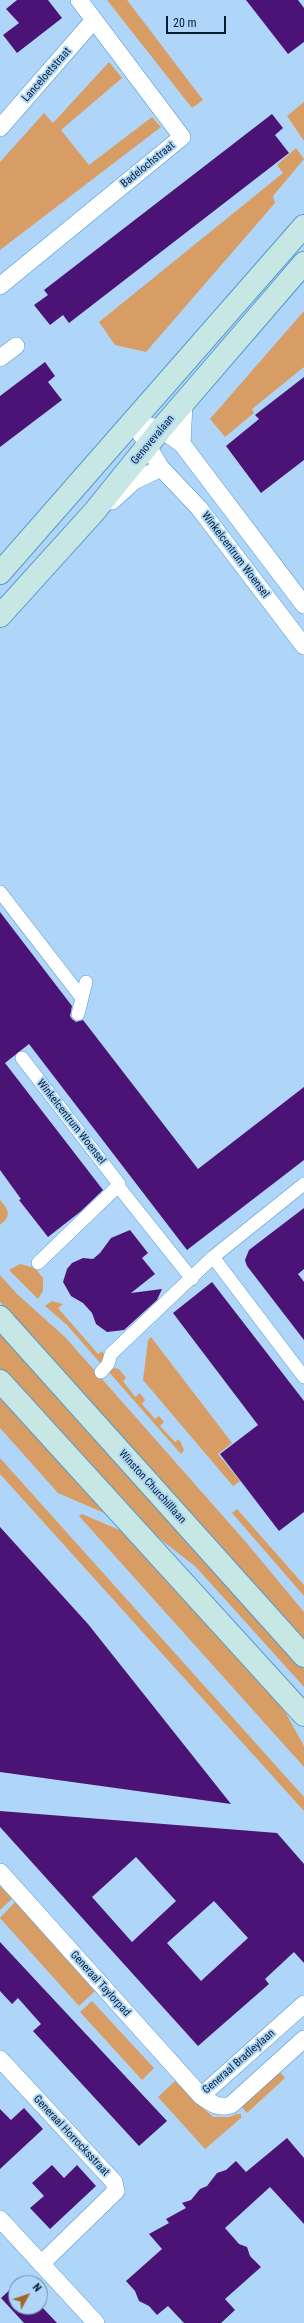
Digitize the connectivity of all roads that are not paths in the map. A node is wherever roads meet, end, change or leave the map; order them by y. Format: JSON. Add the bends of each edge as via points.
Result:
{"nodes":[{"id":1,"x":78,"y":0,"type":"edge"},
{"id":2,"x":93,"y":21,"type":"junction"},
{"id":3,"x":0,"y":128,"type":"edge"},
{"id":4,"x":304,"y":226,"type":"edge"},
{"id":5,"x":304,"y":263,"type":"edge"},
{"id":6,"x":0,"y":286,"type":"edge"},
{"id":7,"x":16,"y":346,"type":"dead end"},
{"id":8,"x":0,"y":358,"type":"edge"},
{"id":9,"x":184,"y":403,"type":"junction"},
{"id":10,"x":133,"y":421,"type":"junction"},
{"id":11,"x":154,"y":438,"type":"junction"},
{"id":12,"x":182,"y":444,"type":"junction"},
{"id":13,"x":161,"y":468,"type":"junction"},
{"id":14,"x":94,"y":512,"type":"junction"},
{"id":15,"x":0,"y":573,"type":"edge"},
{"id":16,"x":304,"y":605,"type":"edge"},
{"id":17,"x":0,"y":616,"type":"edge"},
{"id":18,"x":304,"y":646,"type":"edge"},
{"id":19,"x":0,"y":892,"type":"edge"},
{"id":20,"x":86,"y":982,"type":"dead end"},
{"id":21,"x":82,"y":998,"type":"junction"},
{"id":22,"x":78,"y":1014,"type":"dead end"},
{"id":23,"x":22,"y":1058,"type":"dead end"},
{"id":24,"x":304,"y":1184,"type":"edge"},
{"id":25,"x":118,"y":1186,"type":"junction"},
{"id":26,"x":213,"y":1257,"type":"junction"},
{"id":27,"x":38,"y":1263,"type":"dead end"},
{"id":28,"x":192,"y":1278,"type":"junction"},
{"id":29,"x":0,"y":1317,"type":"edge"},
{"id":30,"x":101,"y":1372,"type":"dead end"},
{"id":31,"x":304,"y":1377,"type":"edge"},
{"id":32,"x":0,"y":1381,"type":"edge"},
{"id":33,"x":304,"y":1656,"type":"edge"},
{"id":34,"x":304,"y":1715,"type":"edge"},
{"id":35,"x":0,"y":1872,"type":"edge"},
{"id":36,"x":304,"y":2004,"type":"edge"},
{"id":37,"x":304,"y":2039,"type":"edge"},
{"id":38,"x":0,"y":2059,"type":"edge"},
{"id":39,"x":201,"y":2096,"type":"junction"},
{"id":40,"x":0,"y":2219,"type":"edge"},
{"id":41,"x":41,"y":2264,"type":"junction"},
{"id":42,"x":96,"y":2323,"type":"edge"}],
"edges":[{"from":1,"to":2,"type":"street","name":"Badelochstraat"},
{"from":2,"to":3,"type":"street","name":"Lanceloetstraat"},
{"from":2,"to":6,"type":"street","name":"Badelochstraat","via":[[182,137]]},
{"from":4,"to":10,"type":"main road"},
{"from":5,"to":9,"type":"main road","name":"Genovevalaan"},
{"from":7,"to":8,"type":"street"},
{"from":9,"to":11,"type":"main road","name":"Genovevalaan"},
{"from":9,"to":12,"type":"street"},
{"from":10,"to":11,"type":"street","name":"Winkelcentrum Woensel"},
{"from":10,"to":15,"type":"main road"},
{"from":11,"to":12,"type":"street","name":"Winkelcentrum Woensel"},
{"from":11,"to":13,"type":"street","name":"Winkelcentrum Woensel"},
{"from":11,"to":14,"type":"main road","name":"Genovevalaan"},
{"from":12,"to":16,"type":"street","name":"Winkelcentrum Woensel"},
{"from":13,"to":14,"type":"street","via":[[134,481],[111,502]]},
{"from":13,"to":18,"type":"street","name":"Winkelcentrum Woensel","via":[[199,508]]},
{"from":14,"to":17,"type":"main road","name":"Genovevalaan"},
{"from":19,"to":21,"type":"street"},
{"from":20,"to":21,"type":"street"},
{"from":21,"to":22,"type":"street"},
{"from":23,"to":25,"type":"street","name":"Winkelcentrum Woensel"},
{"from":24,"to":26,"type":"street"},
{"from":25,"to":27,"type":"street"},
{"from":25,"to":28,"type":"street","name":"Winkelcentrum Woensel"},
{"from":26,"to":28,"type":"street"},
{"from":26,"to":31,"type":"street"},
{"from":28,"to":30,"type":"street","via":[[112,1354]]},
{"from":29,"to":33,"type":"main road","name":"Winston Churchilllaan"},
{"from":32,"to":34,"type":"main road"},
{"from":35,"to":39,"type":"street","name":"Generaal Taylorpad"},
{"from":36,"to":39,"type":"street","name":"Generaal Bradleylaan"},
{"from":37,"to":39,"type":"street","name":"Generaal Bradleylaan","via":[[231,2105],[222,2108]]},
{"from":38,"to":41,"type":"street","name":"Generaal Horrocksstraat","via":[[114,2182],[116,2191]]},
{"from":40,"to":41,"type":"street"},
{"from":41,"to":42,"type":"street"}]}
